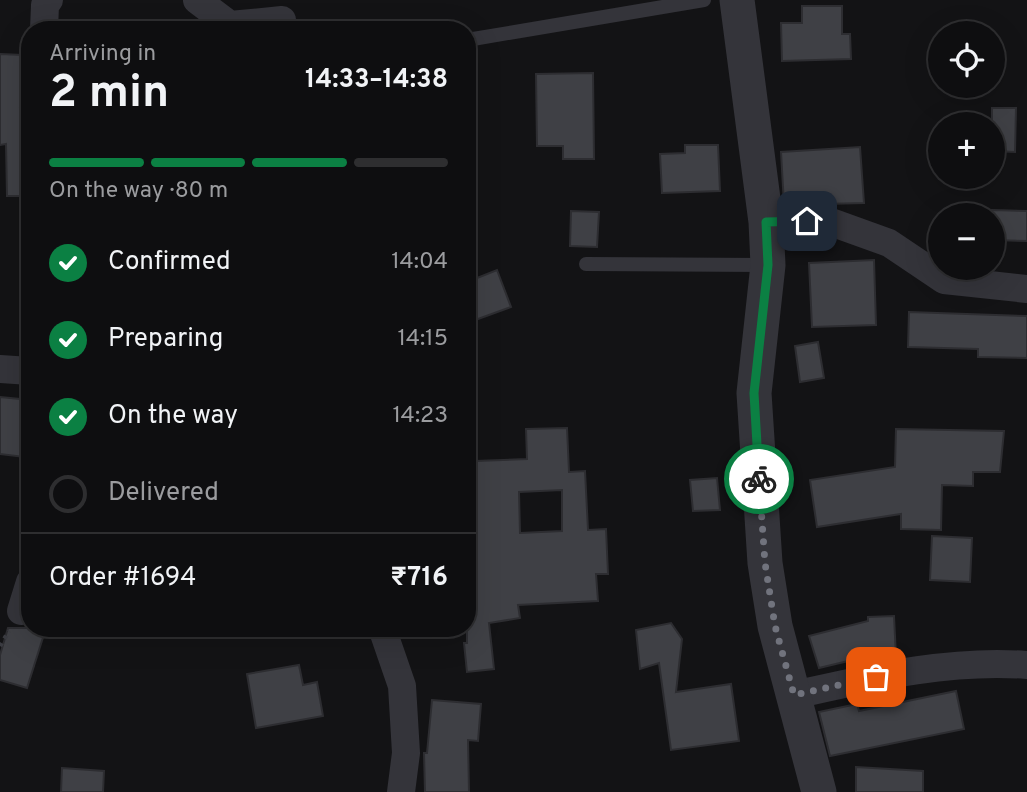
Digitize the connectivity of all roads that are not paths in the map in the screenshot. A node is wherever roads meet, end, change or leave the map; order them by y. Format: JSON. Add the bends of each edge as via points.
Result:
{"nodes":[{"id":1,"x":49,"y":0,"type":"edge"},
{"id":2,"x":197,"y":0,"type":"edge"},
{"id":3,"x":704,"y":0,"type":"edge"},
{"id":4,"x":737,"y":0,"type":"edge"},
{"id":5,"x":44,"y":21,"type":"edge"},
{"id":6,"x":224,"y":21,"type":"edge"},
{"id":7,"x":476,"y":38,"type":"edge"},
{"id":8,"x":766,"y":222,"type":"junction"},
{"id":9,"x":586,"y":264,"type":"dead end"},
{"id":10,"x":768,"y":265,"type":"junction"},
{"id":11,"x":1027,"y":289,"type":"edge"},
{"id":12,"x":0,"y":369,"type":"edge"},
{"id":13,"x":21,"y":371,"type":"edge"},
{"id":14,"x":385,"y":637,"type":"edge"},
{"id":15,"x":1027,"y":665,"type":"edge"},
{"id":16,"x":794,"y":695,"type":"junction"},
{"id":17,"x":401,"y":792,"type":"edge"},
{"id":18,"x":819,"y":792,"type":"edge"}],
"edges":[{"from":1,"to":5,"type":"street"},
{"from":2,"to":6,"type":"street"},
{"from":3,"to":7,"type":"lane"},
{"from":4,"to":8,"type":"street"},
{"from":8,"to":10,"type":"street"},
{"from":8,"to":11,"type":"street","via":[[828,221],[889,243],[944,280]]},
{"from":9,"to":10,"type":"lane"},
{"from":10,"to":16,"type":"street","via":[[754,393],[765,563],[775,626]]},
{"from":12,"to":13,"type":"street"},
{"from":14,"to":17,"type":"street","via":[[402,686],[406,753]]},
{"from":15,"to":16,"type":"street","via":[[962,664]]},
{"from":16,"to":18,"type":"street"}]}
